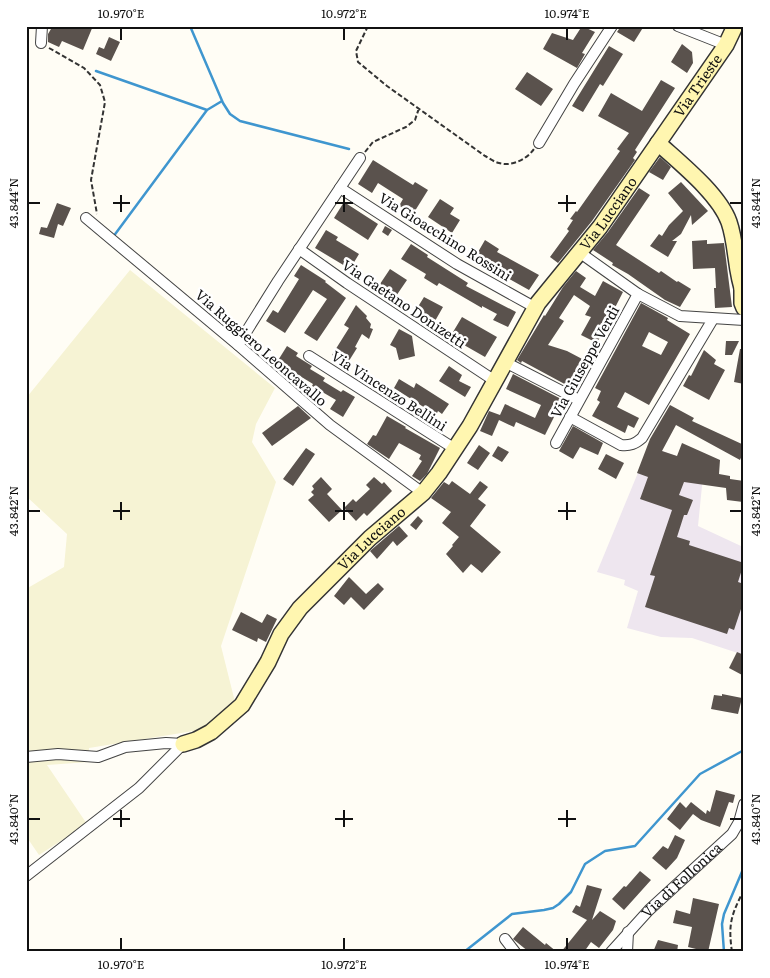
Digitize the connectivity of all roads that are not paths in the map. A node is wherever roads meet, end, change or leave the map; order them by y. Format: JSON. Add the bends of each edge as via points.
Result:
{"nodes":[{"id":1,"x":42,"y":26,"type":"edge"},
{"id":2,"x":612,"y":26,"type":"edge"},
{"id":3,"x":678,"y":26,"type":"edge"},
{"id":4,"x":735,"y":26,"type":"edge"},
{"id":5,"x":40,"y":43,"type":"road end"},
{"id":6,"x":726,"y":45,"type":"junction"},
{"id":7,"x":658,"y":142,"type":"junction"},
{"id":8,"x":539,"y":143,"type":"road end"},
{"id":9,"x":360,"y":158,"type":"road end"},
{"id":10,"x":340,"y":188,"type":"junction"},
{"id":11,"x":86,"y":218,"type":"dead end"},
{"id":12,"x":299,"y":249,"type":"junction"},
{"id":13,"x":579,"y":252,"type":"junction"},
{"id":14,"x":743,"y":291,"type":"edge"},
{"id":15,"x":638,"y":294,"type":"junction"},
{"id":16,"x":536,"y":308,"type":"junction"},
{"id":17,"x":744,"y":308,"type":"edge"},
{"id":18,"x":713,"y":319,"type":"junction"},
{"id":19,"x":744,"y":320,"type":"edge"},
{"id":20,"x":238,"y":345,"type":"junction"},
{"id":21,"x":310,"y":356,"type":"dead end"},
{"id":22,"x":506,"y":362,"type":"junction"},
{"id":23,"x":495,"y":380,"type":"junction"},
{"id":24,"x":580,"y":400,"type":"junction"},
{"id":25,"x":570,"y":418,"type":"junction"},
{"id":26,"x":556,"y":443,"type":"dead end"},
{"id":27,"x":455,"y":449,"type":"junction"},
{"id":28,"x":423,"y":493,"type":"junction"},
{"id":29,"x":182,"y":744,"type":"junction"},
{"id":30,"x":26,"y":757,"type":"edge"},
{"id":31,"x":744,"y":804,"type":"edge"},
{"id":32,"x":26,"y":876,"type":"edge"},
{"id":33,"x":628,"y":932,"type":"junction"},
{"id":34,"x":505,"y":939,"type":"dead end"},
{"id":35,"x":515,"y":952,"type":"edge"},
{"id":36,"x":611,"y":952,"type":"edge"},
{"id":37,"x":627,"y":952,"type":"edge"}],
"edges":[{"from":1,"to":5,"type":"street"},
{"from":2,"to":8,"type":"street"},
{"from":3,"to":6,"type":"street"},
{"from":4,"to":6,"type":"street","name":"Via Trieste"},
{"from":6,"to":7,"type":"street","name":"Via Trieste"},
{"from":7,"to":13,"type":"street","name":"Via Lucciano"},
{"from":7,"to":14,"type":"street","via":[[721,205],[729,221]]},
{"from":9,"to":10,"type":"street"},
{"from":10,"to":12,"type":"street"},
{"from":10,"to":16,"type":"street","name":"Via Gioacchino Rossini","via":[[457,264]]},
{"from":11,"to":20,"type":"street","name":"Via Ruggiero Leoncavallo"},
{"from":12,"to":20,"type":"street"},
{"from":12,"to":23,"type":"street","name":"Via Gaetano Donizetti"},
{"from":13,"to":15,"type":"street"},
{"from":13,"to":16,"type":"street","name":"Via Lucciano"},
{"from":14,"to":17,"type":"street"},
{"from":15,"to":18,"type":"street","via":[[680,316]]},
{"from":15,"to":24,"type":"street","name":"Via Giuseppe Verdi"},
{"from":16,"to":22,"type":"street","name":"Via Lucciano"},
{"from":18,"to":19,"type":"street"},
{"from":18,"to":25,"type":"street","via":[[636,443],[621,445]]},
{"from":20,"to":28,"type":"street","name":"Via Ruggiero Leoncavallo","via":[[330,425]]},
{"from":21,"to":27,"type":"street","name":"Via Vincenzo Bellini"},
{"from":22,"to":23,"type":"street","name":"Via Lucciano"},
{"from":22,"to":24,"type":"street"},
{"from":23,"to":27,"type":"street","name":"Via Lucciano"},
{"from":24,"to":25,"type":"street","name":"Via Giuseppe Verdi"},
{"from":25,"to":26,"type":"street","name":"Via Giuseppe Verdi"},
{"from":27,"to":28,"type":"street","name":"Via Lucciano"},
{"from":28,"to":29,"type":"street","name":"Via Lucciano","via":[[370,538],[300,608],[281,634],[242,705],[211,732]]},
{"from":29,"to":30,"type":"street","via":[[125,748],[98,757],[58,754]]},
{"from":29,"to":32,"type":"street","name":"Via Lucciano","via":[[139,788]]},
{"from":31,"to":33,"type":"street","name":"Via di Follonica","via":[[732,834]]},
{"from":33,"to":36,"type":"street","name":"Via di Follonica"},
{"from":33,"to":37,"type":"street"},
{"from":34,"to":35,"type":"street"}]}
